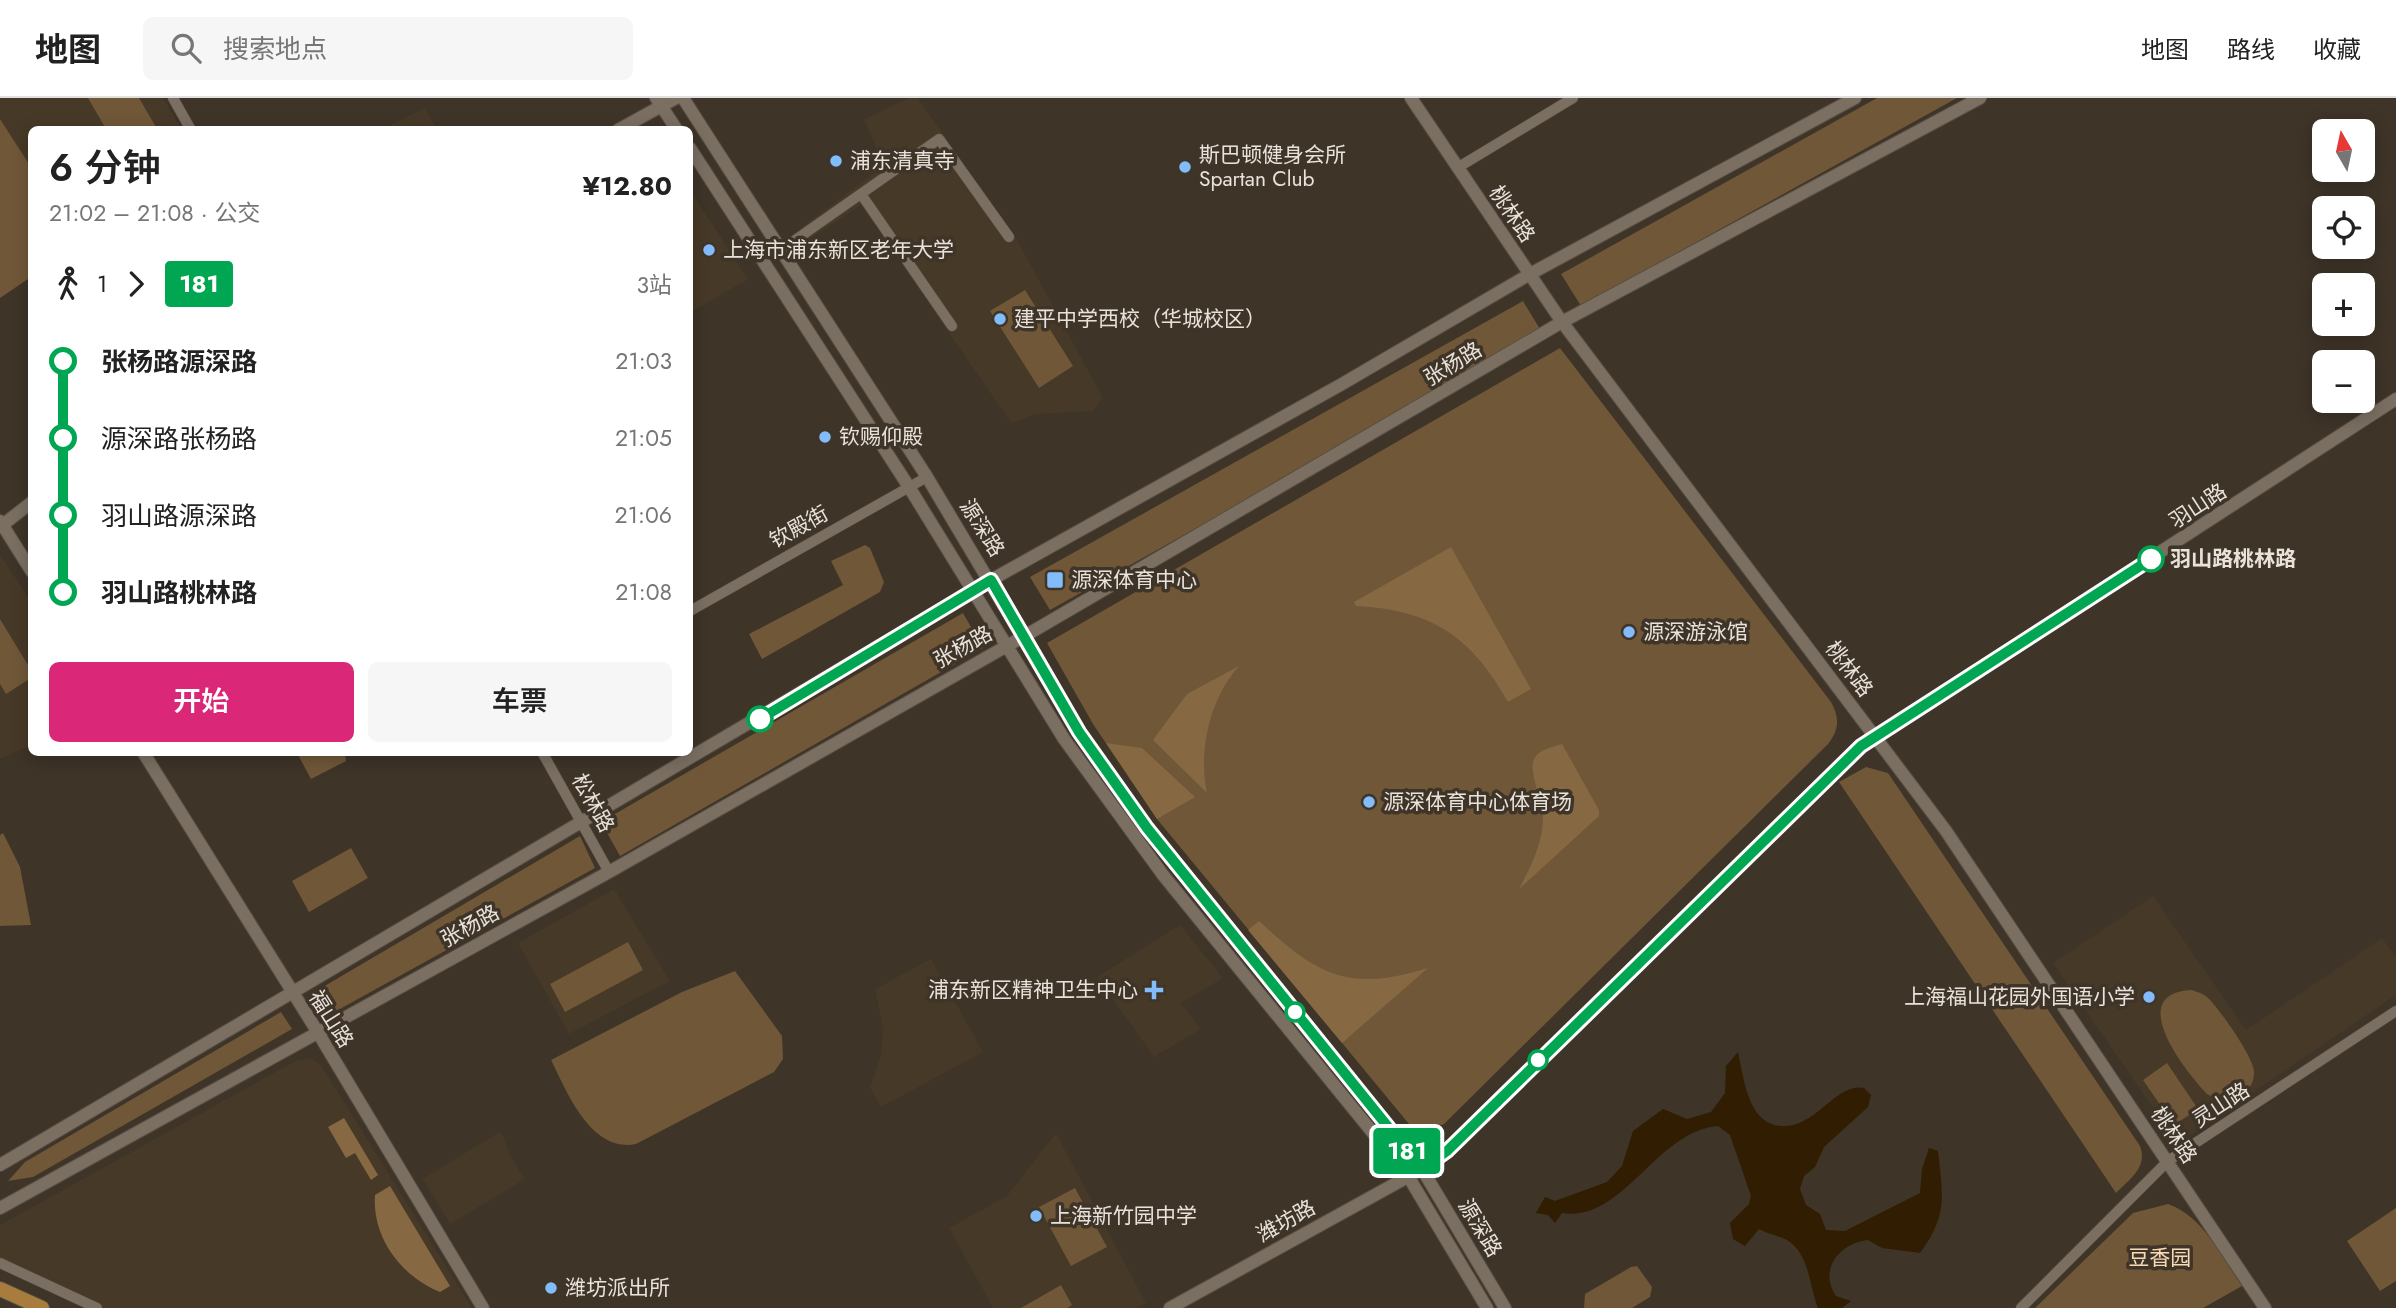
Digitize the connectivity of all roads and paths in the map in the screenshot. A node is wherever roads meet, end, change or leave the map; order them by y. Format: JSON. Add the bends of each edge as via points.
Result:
{"nodes":[{"id":1,"x":173,"y":98,"type":"edge"},
{"id":2,"x":677,"y":98,"type":"edge"},
{"id":3,"x":683,"y":98,"type":"edge"},
{"id":4,"x":1411,"y":98,"type":"edge"},
{"id":5,"x":1573,"y":98,"type":"edge"},
{"id":6,"x":1855,"y":98,"type":"edge"},
{"id":7,"x":1980,"y":98,"type":"edge"},
{"id":8,"x":659,"y":102,"type":"edge"},
{"id":9,"x":189,"y":126,"type":"edge"},
{"id":10,"x":624,"y":126,"type":"edge"},
{"id":11,"x":674,"y":126,"type":"edge"},
{"id":12,"x":693,"y":153,"type":"edge"},
{"id":13,"x":1457,"y":168,"type":"junction"},
{"id":14,"x":861,"y":194,"type":"junction"},
{"id":15,"x":1009,"y":237,"type":"dead end"},
{"id":16,"x":781,"y":250,"type":"junction"},
{"id":17,"x":1530,"y":274,"type":"junction"},
{"id":18,"x":1562,"y":322,"type":"junction"},
{"id":19,"x":952,"y":326,"type":"dead end"},
{"id":20,"x":2396,"y":398,"type":"edge"},
{"id":21,"x":927,"y":477,"type":"junction"},
{"id":22,"x":909,"y":487,"type":"junction"},
{"id":23,"x":28,"y":505,"type":"edge"},
{"id":24,"x":1,"y":524,"type":"edge"},
{"id":25,"x":28,"y":566,"type":"edge"},
{"id":26,"x":991,"y":580,"type":"junction"},
{"id":27,"x":974,"y":590,"type":"junction"},
{"id":28,"x":693,"y":609,"type":"edge"},
{"id":29,"x":1022,"y":637,"type":"junction"},
{"id":30,"x":1007,"y":645,"type":"junction"},
{"id":31,"x":1875,"y":736,"type":"junction"},
{"id":32,"x":144,"y":756,"type":"edge"},
{"id":33,"x":544,"y":756,"type":"edge"},
{"id":34,"x":582,"y":822,"type":"junction"},
{"id":35,"x":609,"y":872,"type":"junction"},
{"id":36,"x":293,"y":994,"type":"junction"},
{"id":37,"x":2396,"y":1011,"type":"edge"},
{"id":38,"x":317,"y":1031,"type":"junction"},
{"id":39,"x":2168,"y":1161,"type":"junction"},
{"id":40,"x":0,"y":1166,"type":"edge"},
{"id":41,"x":1422,"y":1169,"type":"junction"},
{"id":42,"x":1408,"y":1176,"type":"junction"},
{"id":43,"x":0,"y":1208,"type":"edge"},
{"id":44,"x":0,"y":1264,"type":"edge"},
{"id":45,"x":0,"y":1289,"type":"edge"},
{"id":46,"x":42,"y":1308,"type":"edge"},
{"id":47,"x":97,"y":1308,"type":"edge"},
{"id":48,"x":483,"y":1308,"type":"edge"},
{"id":49,"x":1170,"y":1308,"type":"edge"},
{"id":50,"x":1487,"y":1308,"type":"edge"},
{"id":51,"x":1505,"y":1308,"type":"edge"},
{"id":52,"x":2021,"y":1308,"type":"edge"},
{"id":53,"x":2265,"y":1308,"type":"edge"}],
"edges":[{"from":1,"to":9,"type":"street"},
{"from":2,"to":8,"type":"main road"},
{"from":3,"to":16,"type":"main road","name":"源深路"},
{"from":4,"to":13,"type":"main road","name":"桃林路"},
{"from":5,"to":13,"type":"street"},
{"from":6,"to":17,"type":"main road","name":"张杨路"},
{"from":7,"to":18,"type":"main road","name":"张杨路"},
{"from":8,"to":10,"type":"main road"},
{"from":8,"to":11,"type":"main road"},
{"from":12,"to":22,"type":"main road","name":"源深路"},
{"from":13,"to":17,"type":"main road","name":"桃林路"},
{"from":14,"to":15,"type":"street","via":[[939,139]]},
{"from":14,"to":16,"type":"street"},
{"from":14,"to":19,"type":"street"},
{"from":16,"to":21,"type":"main road","name":"源深路"},
{"from":17,"to":18,"type":"main road","name":"桃林路"},
{"from":17,"to":26,"type":"main road","name":"张杨路"},
{"from":18,"to":29,"type":"main road","name":"张杨路"},
{"from":18,"to":31,"type":"main road","name":"桃林路"},
{"from":20,"to":31,"type":"main road","name":"羽山路"},
{"from":21,"to":22,"type":"street","name":"钦殿街"},
{"from":21,"to":26,"type":"main road","name":"源深路"},
{"from":22,"to":27,"type":"main road","name":"源深路"},
{"from":22,"to":28,"type":"street","name":"钦殿街"},
{"from":23,"to":24,"type":"main road"},
{"from":24,"to":25,"type":"main road"},
{"from":26,"to":27,"type":"main road","name":"张杨路"},
{"from":26,"to":29,"type":"main road","name":"源深路"},
{"from":27,"to":30,"type":"main road","name":"源深路"},
{"from":27,"to":34,"type":"main road","name":"张杨路"},
{"from":29,"to":30,"type":"main road","name":"张杨路"},
{"from":29,"to":41,"type":"main road","name":"源深路","via":[[1079,732],[1147,828]]},
{"from":30,"to":35,"type":"main road","name":"张杨路"},
{"from":30,"to":42,"type":"main road","name":"源深路","via":[[1065,739],[1163,875]]},
{"from":31,"to":39,"type":"main road","name":"桃林路","via":[[1946,831]]},
{"from":31,"to":41,"type":"main road","name":"羽山路","via":[[1447,1151]]},
{"from":32,"to":36,"type":"main road","name":"福山路"},
{"from":33,"to":34,"type":"street","name":"松林路"},
{"from":34,"to":35,"type":"street","name":"松林路"},
{"from":34,"to":36,"type":"main road","name":"张杨路"},
{"from":35,"to":38,"type":"main road","name":"张杨路"},
{"from":36,"to":38,"type":"main road","name":"福山路"},
{"from":36,"to":40,"type":"main road","name":"张杨路"},
{"from":37,"to":39,"type":"street","name":"灵山路"},
{"from":38,"to":43,"type":"main road","name":"张杨路"},
{"from":38,"to":48,"type":"main road","name":"福山路"},
{"from":39,"to":52,"type":"street","name":"灵山路"},
{"from":39,"to":53,"type":"main road","name":"桃林路"},
{"from":41,"to":42,"type":"main road","name":"潍坊路"},
{"from":41,"to":51,"type":"main road","name":"源深路"},
{"from":42,"to":49,"type":"main road","name":"潍坊路"},
{"from":42,"to":50,"type":"main road","name":"源深路"},
{"from":44,"to":47,"type":"street"},
{"from":45,"to":46,"type":"main road"}]}
